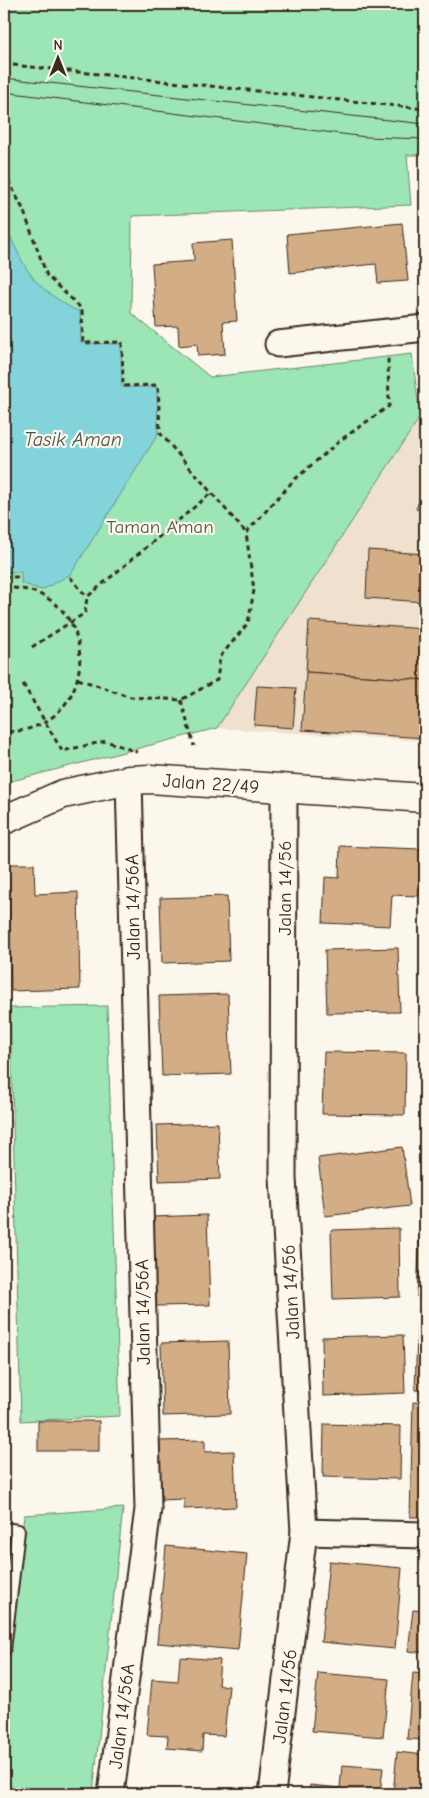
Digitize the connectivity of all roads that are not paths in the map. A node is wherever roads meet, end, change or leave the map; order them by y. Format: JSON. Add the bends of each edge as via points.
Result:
{"nodes":[{"id":1,"x":425,"y":328,"type":"edge"},
{"id":2,"x":278,"y":344,"type":"dead end"},
{"id":3,"x":140,"y":779,"type":"junction"},
{"id":4,"x":284,"y":789,"type":"junction"},
{"id":5,"x":425,"y":798,"type":"edge"},
{"id":6,"x":4,"y":820,"type":"edge"},
{"id":7,"x":4,"y":1529,"type":"edge"},
{"id":8,"x":304,"y":1532,"type":"junction"},
{"id":9,"x":425,"y":1535,"type":"edge"},
{"id":10,"x":4,"y":1649,"type":"edge"},
{"id":11,"x":111,"y":1794,"type":"edge"},
{"id":12,"x":272,"y":1794,"type":"edge"}],
"edges":[{"from":1,"to":2,"type":"street"},
{"from":3,"to":4,"type":"street","name":"Jalan 22/49"},
{"from":3,"to":6,"type":"street","name":"Jalan 22/49","via":[[63,794]]},
{"from":3,"to":11,"type":"street","name":"Jalan 14/56A","via":[[130,828],[148,1509]]},
{"from":4,"to":5,"type":"street","name":"Jalan 22/49"},
{"from":4,"to":8,"type":"street","name":"Jalan 14/56","via":[[283,1178]]},
{"from":7,"to":10,"type":"lane","via":[[18,1531]]},
{"from":8,"to":9,"type":"street"},
{"from":8,"to":12,"type":"street","name":"Jalan 14/56"}]}
